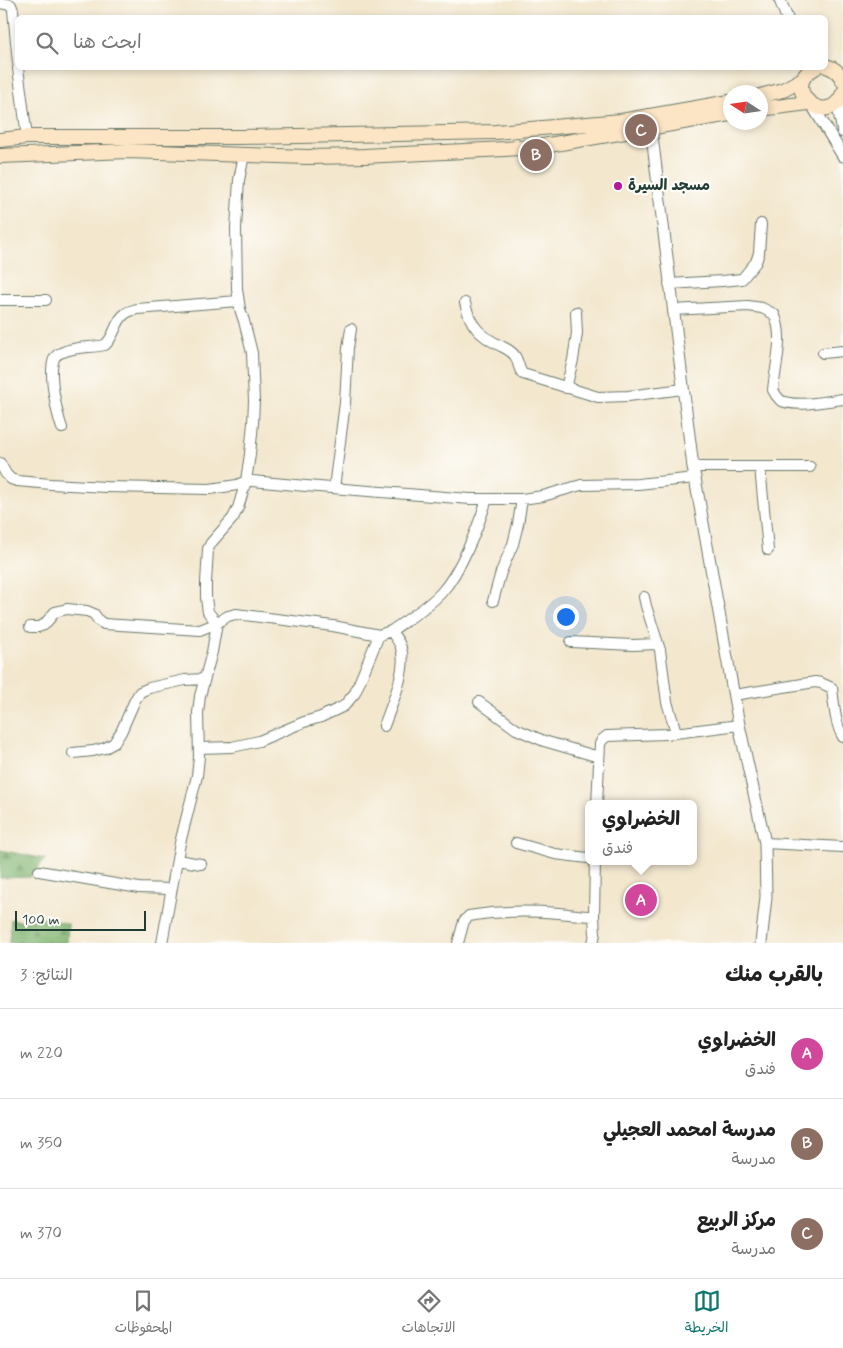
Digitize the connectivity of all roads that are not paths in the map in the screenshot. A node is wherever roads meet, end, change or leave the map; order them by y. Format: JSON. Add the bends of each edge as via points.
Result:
{"nodes":[{"id":1,"x":780,"y":0,"type":"edge"},
{"id":2,"x":0,"y":3,"type":"edge"},
{"id":3,"x":786,"y":15,"type":"edge"},
{"id":4,"x":15,"y":32,"type":"edge"},
{"id":5,"x":18,"y":70,"type":"edge"},
{"id":6,"x":818,"y":70,"type":"edge"},
{"id":7,"x":819,"y":70,"type":"edge"},
{"id":8,"x":824,"y":70,"type":"edge"},
{"id":9,"x":843,"y":81,"type":"edge"},
{"id":10,"x":768,"y":94,"type":"edge"},
{"id":11,"x":841,"y":96,"type":"edge"},
{"id":12,"x":723,"y":104,"type":"edge"},
{"id":13,"x":810,"y":104,"type":"junction"},
{"id":14,"x":768,"y":108,"type":"edge"},
{"id":15,"x":723,"y":115,"type":"edge"},
{"id":16,"x":841,"y":116,"type":"edge"},
{"id":17,"x":650,"y":121,"type":"junction"},
{"id":18,"x":843,"y":132,"type":"edge"},
{"id":19,"x":27,"y":137,"type":"junction"},
{"id":20,"x":0,"y":140,"type":"edge"},
{"id":21,"x":244,"y":155,"type":"junction"},
{"id":22,"x":0,"y":156,"type":"edge"},
{"id":23,"x":843,"y":156,"type":"edge"},
{"id":24,"x":761,"y":224,"type":"dead end"},
{"id":25,"x":669,"y":284,"type":"junction"},
{"id":26,"x":0,"y":300,"type":"edge"},
{"id":27,"x":46,"y":300,"type":"dead end"},
{"id":28,"x":238,"y":301,"type":"junction"},
{"id":29,"x":465,"y":303,"type":"dead end"},
{"id":30,"x":673,"y":310,"type":"junction"},
{"id":31,"x":576,"y":312,"type":"dead end"},
{"id":32,"x":351,"y":328,"type":"dead end"},
{"id":33,"x":843,"y":351,"type":"edge"},
{"id":34,"x":823,"y":354,"type":"dead end"},
{"id":35,"x":566,"y":388,"type":"junction"},
{"id":36,"x":683,"y":389,"type":"junction"},
{"id":37,"x":843,"y":398,"type":"edge"},
{"id":38,"x":62,"y":428,"type":"dead end"},
{"id":39,"x":0,"y":463,"type":"edge"},
{"id":40,"x":760,"y":467,"type":"junction"},
{"id":41,"x":810,"y":467,"type":"dead end"},
{"id":42,"x":694,"y":472,"type":"junction"},
{"id":43,"x":246,"y":481,"type":"junction"},
{"id":44,"x":334,"y":488,"type":"junction"},
{"id":45,"x":487,"y":499,"type":"junction"},
{"id":46,"x":522,"y":499,"type":"junction"},
{"id":47,"x":768,"y":550,"type":"dead end"},
{"id":48,"x":644,"y":597,"type":"dead end"},
{"id":49,"x":493,"y":600,"type":"dead end"},
{"id":50,"x":217,"y":623,"type":"junction"},
{"id":51,"x":30,"y":627,"type":"dead end"},
{"id":52,"x":391,"y":631,"type":"junction"},
{"id":53,"x":379,"y":635,"type":"junction"},
{"id":54,"x":572,"y":642,"type":"dead end"},
{"id":55,"x":658,"y":644,"type":"junction"},
{"id":56,"x":204,"y":680,"type":"junction"},
{"id":57,"x":734,"y":695,"type":"junction"},
{"id":58,"x":479,"y":702,"type":"dead end"},
{"id":59,"x":739,"y":725,"type":"junction"},
{"id":60,"x":384,"y":726,"type":"dead end"},
{"id":61,"x":676,"y":732,"type":"junction"},
{"id":62,"x":843,"y":737,"type":"edge"},
{"id":63,"x":199,"y":748,"type":"junction"},
{"id":64,"x":73,"y":753,"type":"dead end"},
{"id":65,"x":599,"y":757,"type":"junction"},
{"id":66,"x":597,"y":800,"type":"edge"},
{"id":67,"x":516,"y":843,"type":"dead end"},
{"id":68,"x":765,"y":843,"type":"junction"},
{"id":69,"x":843,"y":847,"type":"edge"},
{"id":70,"x":585,"y":858,"type":"edge"},
{"id":71,"x":177,"y":860,"type":"junction"},
{"id":72,"x":200,"y":864,"type":"dead end"},
{"id":73,"x":595,"y":865,"type":"edge"},
{"id":74,"x":39,"y":871,"type":"dead end"},
{"id":75,"x":171,"y":889,"type":"junction"},
{"id":76,"x":594,"y":916,"type":"junction"},
{"id":77,"x":162,"y":943,"type":"edge"},
{"id":78,"x":458,"y":943,"type":"edge"},
{"id":79,"x":594,"y":943,"type":"edge"},
{"id":80,"x":761,"y":943,"type":"edge"}],
"edges":[{"from":1,"to":3,"type":"street"},
{"from":2,"to":4,"type":"street","via":[[11,5]]},
{"from":5,"to":19,"type":"street"},
{"from":6,"to":10,"type":"main road","via":[[783,90]]},
{"from":7,"to":13,"type":"main road","via":[[802,89]]},
{"from":8,"to":9,"type":"main road","via":[[840,74]]},
{"from":11,"to":13,"type":"main road","via":[[828,108]]},
{"from":11,"to":16,"type":"street"},
{"from":12,"to":17,"type":"main road"},
{"from":13,"to":14,"type":"main road"},
{"from":13,"to":23,"type":"street"},
{"from":15,"to":17,"type":"main road"},
{"from":16,"to":18,"type":"street"},
{"from":17,"to":19,"type":"main road","via":[[496,132]]},
{"from":17,"to":21,"type":"main road","via":[[543,146],[364,156]]},
{"from":17,"to":25,"type":"street"},
{"from":19,"to":20,"type":"main road"},
{"from":21,"to":22,"type":"main road","via":[[128,151]]},
{"from":21,"to":28,"type":"street","via":[[236,228]]},
{"from":24,"to":25,"type":"street","via":[[756,262],[742,278]]},
{"from":25,"to":30,"type":"street"},
{"from":26,"to":27,"type":"street"},
{"from":28,"to":38,"type":"street","via":[[137,309],[126,313],[105,345],[61,352],[54,359],[52,375]]},
{"from":28,"to":43,"type":"street","via":[[252,353],[253,371],[253,423]]},
{"from":29,"to":35,"type":"street","via":[[473,325],[487,338],[508,349],[516,357],[523,374]]},
{"from":30,"to":36,"type":"street"},
{"from":30,"to":37,"type":"street","via":[[748,306],[774,314],[779,326],[773,390],[776,396],[796,403]]},
{"from":31,"to":35,"type":"street","via":[[578,333]]},
{"from":32,"to":44,"type":"street"},
{"from":33,"to":34,"type":"street"},
{"from":35,"to":36,"type":"street","via":[[598,397]]},
{"from":36,"to":42,"type":"street"},
{"from":39,"to":43,"type":"street","via":[[6,474],[18,481],[51,484],[210,489]]},
{"from":40,"to":41,"type":"street"},
{"from":40,"to":42,"type":"street"},
{"from":40,"to":47,"type":"street"},
{"from":42,"to":46,"type":"street","via":[[638,484],[580,485]]},
{"from":42,"to":57,"type":"street"},
{"from":43,"to":44,"type":"street"},
{"from":43,"to":50,"type":"street","via":[[233,518],[208,549],[206,598],[208,612]]},
{"from":44,"to":45,"type":"street"},
{"from":45,"to":46,"type":"street"},
{"from":45,"to":52,"type":"street","via":[[472,540],[446,588]]},
{"from":46,"to":49,"type":"street","via":[[513,544]]},
{"from":48,"to":55,"type":"street"},
{"from":50,"to":51,"type":"street","via":[[200,630],[125,626],[104,624],[94,614],[67,609],[55,612],[44,625]]},
{"from":50,"to":53,"type":"street","via":[[236,614]]},
{"from":50,"to":56,"type":"street"},
{"from":52,"to":53,"type":"street"},
{"from":52,"to":60,"type":"street","via":[[401,648],[402,674]]},
{"from":53,"to":63,"type":"street","via":[[355,693],[344,706],[259,741],[232,747]]},
{"from":54,"to":55,"type":"street"},
{"from":55,"to":61,"type":"street","via":[[667,702]]},
{"from":56,"to":63,"type":"street","via":[[198,713]]},
{"from":56,"to":64,"type":"street","via":[[185,680],[140,692],[114,743],[94,751]]},
{"from":57,"to":59,"type":"street"},
{"from":57,"to":62,"type":"street","via":[[815,682],[827,685],[832,688]]},
{"from":58,"to":65,"type":"street","via":[[516,729]]},
{"from":59,"to":61,"type":"street"},
{"from":59,"to":68,"type":"street"},
{"from":61,"to":65,"type":"street","via":[[607,736],[600,744]]},
{"from":63,"to":71,"type":"street","via":[[198,776]]},
{"from":65,"to":66,"type":"street"},
{"from":67,"to":70,"type":"street","via":[[555,854]]},
{"from":68,"to":69,"type":"street"},
{"from":68,"to":80,"type":"street","via":[[766,897]]},
{"from":71,"to":72,"type":"street"},
{"from":71,"to":75,"type":"street"},
{"from":73,"to":76,"type":"street"},
{"from":74,"to":75,"type":"street","via":[[139,888]]},
{"from":75,"to":77,"type":"street"},
{"from":76,"to":78,"type":"street","via":[[477,914],[464,921]]},
{"from":76,"to":79,"type":"street"}]}
